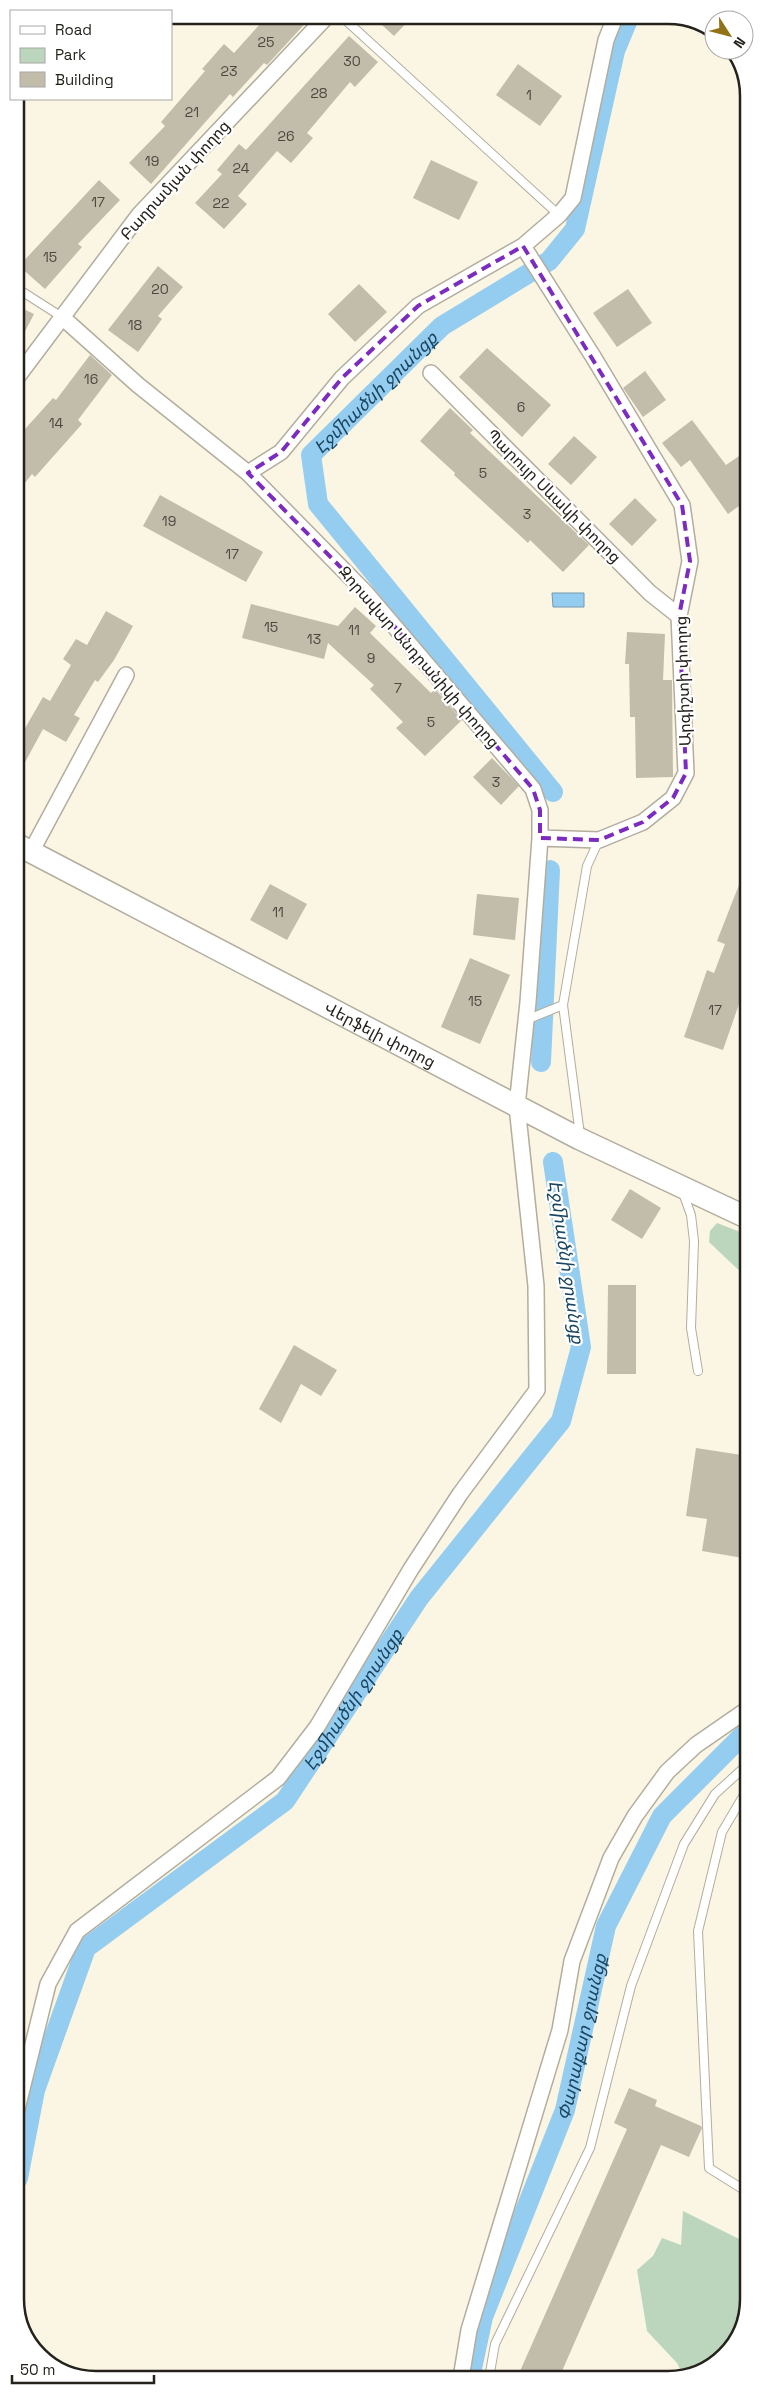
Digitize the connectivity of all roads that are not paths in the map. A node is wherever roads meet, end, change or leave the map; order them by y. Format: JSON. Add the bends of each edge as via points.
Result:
{"nodes":[{"id":1,"x":319,"y":24,"type":"edge"},
{"id":2,"x":350,"y":24,"type":"edge"},
{"id":3,"x":612,"y":24,"type":"edge"},
{"id":4,"x":559,"y":215,"type":"junction"},
{"id":5,"x":526,"y":252,"type":"junction"},
{"id":6,"x":24,"y":293,"type":"edge"},
{"id":7,"x":62,"y":317,"type":"junction"},
{"id":8,"x":24,"y":369,"type":"edge"},
{"id":9,"x":431,"y":373,"type":"dead end"},
{"id":10,"x":248,"y":472,"type":"junction"},
{"id":11,"x":679,"y":616,"type":"junction"},
{"id":12,"x":126,"y":675,"type":"dead end"},
{"id":13,"x":540,"y":838,"type":"junction"},
{"id":14,"x":599,"y":840,"type":"junction"},
{"id":15,"x":24,"y":846,"type":"edge"},
{"id":16,"x":24,"y":849,"type":"edge"},
{"id":17,"x":560,"y":1006,"type":"junction"},
{"id":18,"x":529,"y":1019,"type":"junction"},
{"id":19,"x":517,"y":1106,"type":"junction"},
{"id":20,"x":580,"y":1139,"type":"junction"},
{"id":21,"x":680,"y":1186,"type":"junction"},
{"id":22,"x":740,"y":1214,"type":"edge"},
{"id":23,"x":698,"y":1371,"type":"dead end"},
{"id":24,"x":740,"y":1715,"type":"edge"},
{"id":25,"x":740,"y":1771,"type":"edge"},
{"id":26,"x":740,"y":1802,"type":"edge"},
{"id":27,"x":24,"y":2081,"type":"edge"},
{"id":28,"x":740,"y":2187,"type":"edge"},
{"id":29,"x":463,"y":2371,"type":"edge"},
{"id":30,"x":490,"y":2371,"type":"edge"}],
"edges":[{"from":1,"to":7,"type":"street","name":"Բաղրամյան փողոց","via":[[139,215]]},
{"from":2,"to":4,"type":"lane"},
{"from":3,"to":4,"type":"street","via":[[606,40],[573,198]]},
{"from":4,"to":5,"type":"street"},
{"from":5,"to":10,"type":"street","via":[[418,306],[342,378],[281,452]]},
{"from":5,"to":11,"type":"street","name":"Արգիշտի փողոց","via":[[682,505],[690,562]]},
{"from":6,"to":7,"type":"lane"},
{"from":7,"to":8,"type":"street","name":"Բաղրամյան փողոց"},
{"from":7,"to":10,"type":"street","name":"Զորավար Անդրանիկի փողոց","via":[[138,385]]},
{"from":9,"to":11,"type":"street","name":"Պարույր Սևակի փողոց","via":[[650,593]]},
{"from":10,"to":13,"type":"street","name":"Զորավար Անդրանիկի փողոց","via":[[366,593],[533,789],[540,810]]},
{"from":11,"to":14,"type":"street","name":"Արգիշտի փողոց","via":[[686,773],[673,798],[643,822]]},
{"from":12,"to":15,"type":"street"},
{"from":13,"to":14,"type":"street","name":"Արգիշտի փողոց"},
{"from":13,"to":18,"type":"street","name":"Զորավար Անդրանիկի փողոց"},
{"from":14,"to":17,"type":"lane","via":[[588,866]]},
{"from":16,"to":19,"type":"street","name":"Վերֆելի փողոց"},
{"from":17,"to":18,"type":"lane"},
{"from":17,"to":20,"type":"lane"},
{"from":18,"to":19,"type":"street","name":"Զորավար Անդրանիկի փողոց"},
{"from":19,"to":20,"type":"street","name":"Վերֆելի փողոց"},
{"from":19,"to":27,"type":"street","name":"Զորավար Անդրանիկի փողոց","via":[[536,1286],[537,1390],[460,1494],[316,1727],[278,1778],[77,1931],[48,1984]]},
{"from":20,"to":21,"type":"street","name":"Վերֆելի փողոց"},
{"from":21,"to":22,"type":"street","name":"Վերֆելի փողոց"},
{"from":21,"to":23,"type":"lane","via":[[691,1215],[694,1241],[691,1328]]},
{"from":24,"to":29,"type":"street","via":[[696,1745],[667,1772],[635,1816],[611,1858],[572,1961],[560,2030],[472,2321]]},
{"from":25,"to":30,"type":"lane","via":[[715,1794],[684,1844],[632,1986],[590,2148],[495,2344]]},
{"from":26,"to":28,"type":"lane","via":[[722,1832],[698,1931],[709,2168]]}]}
